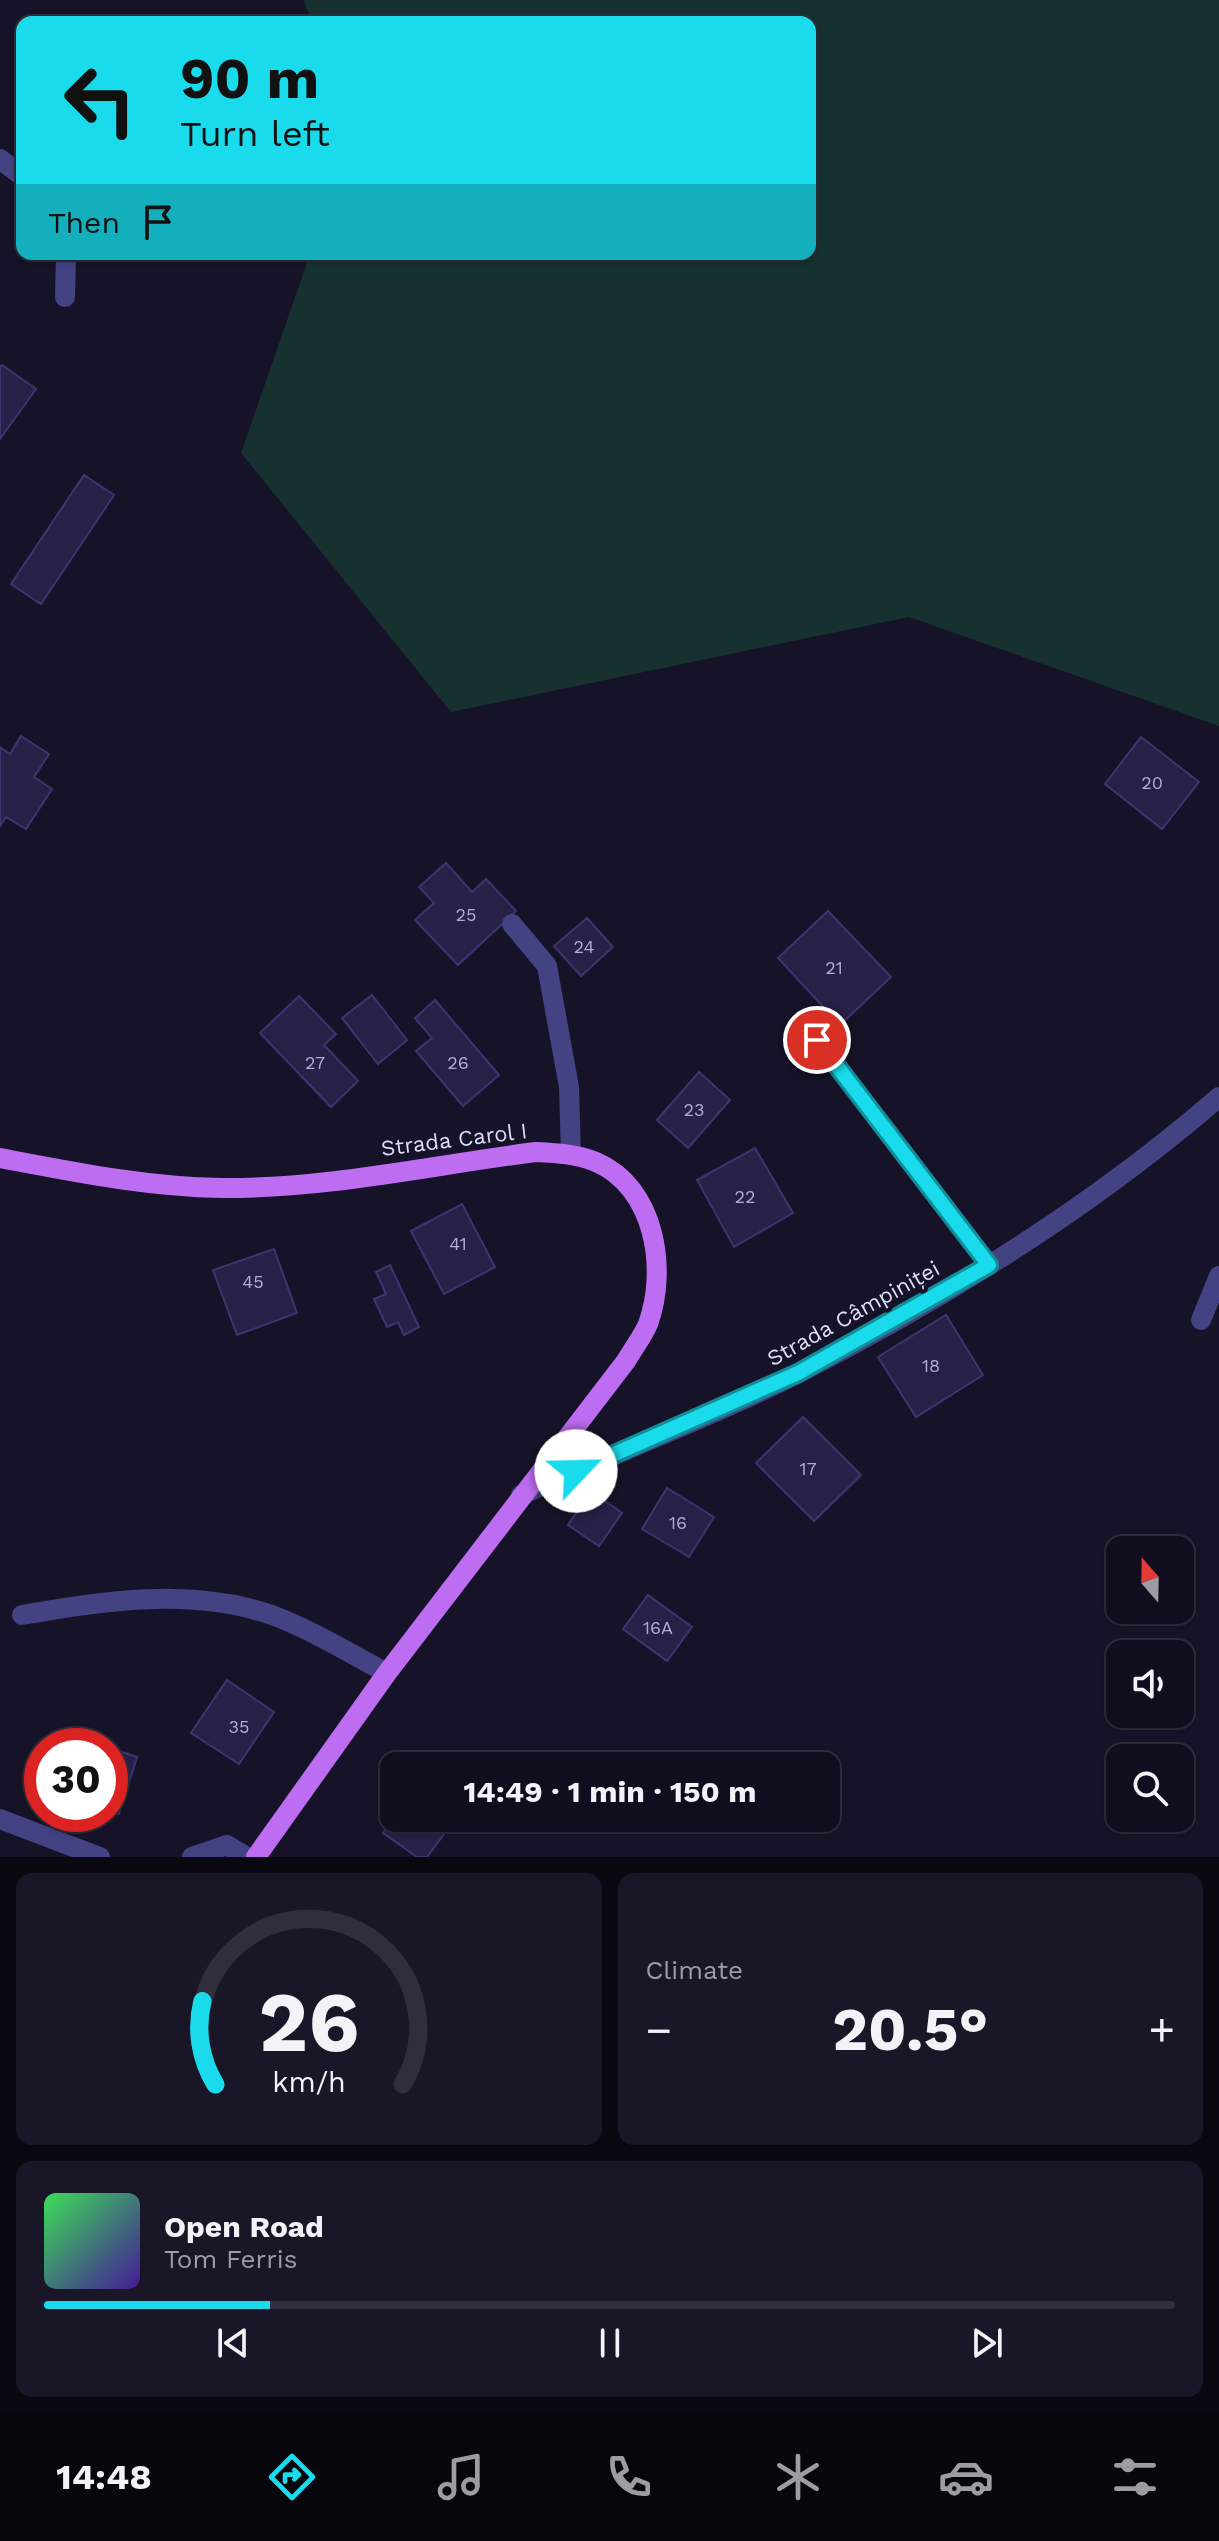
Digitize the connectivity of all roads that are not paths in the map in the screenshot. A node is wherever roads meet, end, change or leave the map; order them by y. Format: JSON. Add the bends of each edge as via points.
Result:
{"nodes":[{"id":1,"x":0,"y":159,"type":"edge"},
{"id":2,"x":16,"y":171,"type":"edge"},
{"id":3,"x":66,"y":260,"type":"edge"},
{"id":4,"x":65,"y":297,"type":"dead end"},
{"id":5,"x":512,"y":924,"type":"dead end"},
{"id":6,"x":817,"y":1040,"type":"dead end"},
{"id":7,"x":1219,"y":1097,"type":"edge"},
{"id":8,"x":571,"y":1155,"type":"junction"},
{"id":9,"x":0,"y":1158,"type":"edge"},
{"id":10,"x":989,"y":1265,"type":"junction"},
{"id":11,"x":1219,"y":1276,"type":"edge"},
{"id":12,"x":1201,"y":1320,"type":"dead end"},
{"id":13,"x":521,"y":1495,"type":"junction"},
{"id":14,"x":22,"y":1615,"type":"dead end"},
{"id":15,"x":387,"y":1673,"type":"junction"},
{"id":16,"x":0,"y":1819,"type":"edge"},
{"id":17,"x":100,"y":1857,"type":"edge"},
{"id":18,"x":192,"y":1857,"type":"edge"},
{"id":19,"x":247,"y":1857,"type":"edge"},
{"id":20,"x":256,"y":1857,"type":"edge"}],
"edges":[{"from":1,"to":2,"type":"street"},
{"from":3,"to":4,"type":"street"},
{"from":5,"to":8,"type":"street","via":[[547,966],[569,1087]]},
{"from":6,"to":10,"type":"street"},
{"from":7,"to":10,"type":"street","name":"Strada Câmpiniței","via":[[1110,1184]]},
{"from":8,"to":9,"type":"main road","name":"Strada Carol I","via":[[536,1152],[293,1184],[223,1188],[133,1183]]},
{"from":8,"to":13,"type":"main road","name":"Strada Carol I","via":[[597,1162],[622,1178],[641,1204],[654,1238],[657,1284],[647,1325],[626,1361]]},
{"from":10,"to":13,"type":"street","name":"Strada Câmpiniței","via":[[798,1373]]},
{"from":11,"to":12,"type":"street"},
{"from":13,"to":15,"type":"main road","name":"Strada Carol I"},
{"from":14,"to":15,"type":"street","via":[[108,1600],[227,1604],[271,1615]]},
{"from":15,"to":20,"type":"main road","name":"Strada Carol I"},
{"from":16,"to":17,"type":"street"},
{"from":18,"to":19,"type":"street","via":[[227,1845]]}]}
